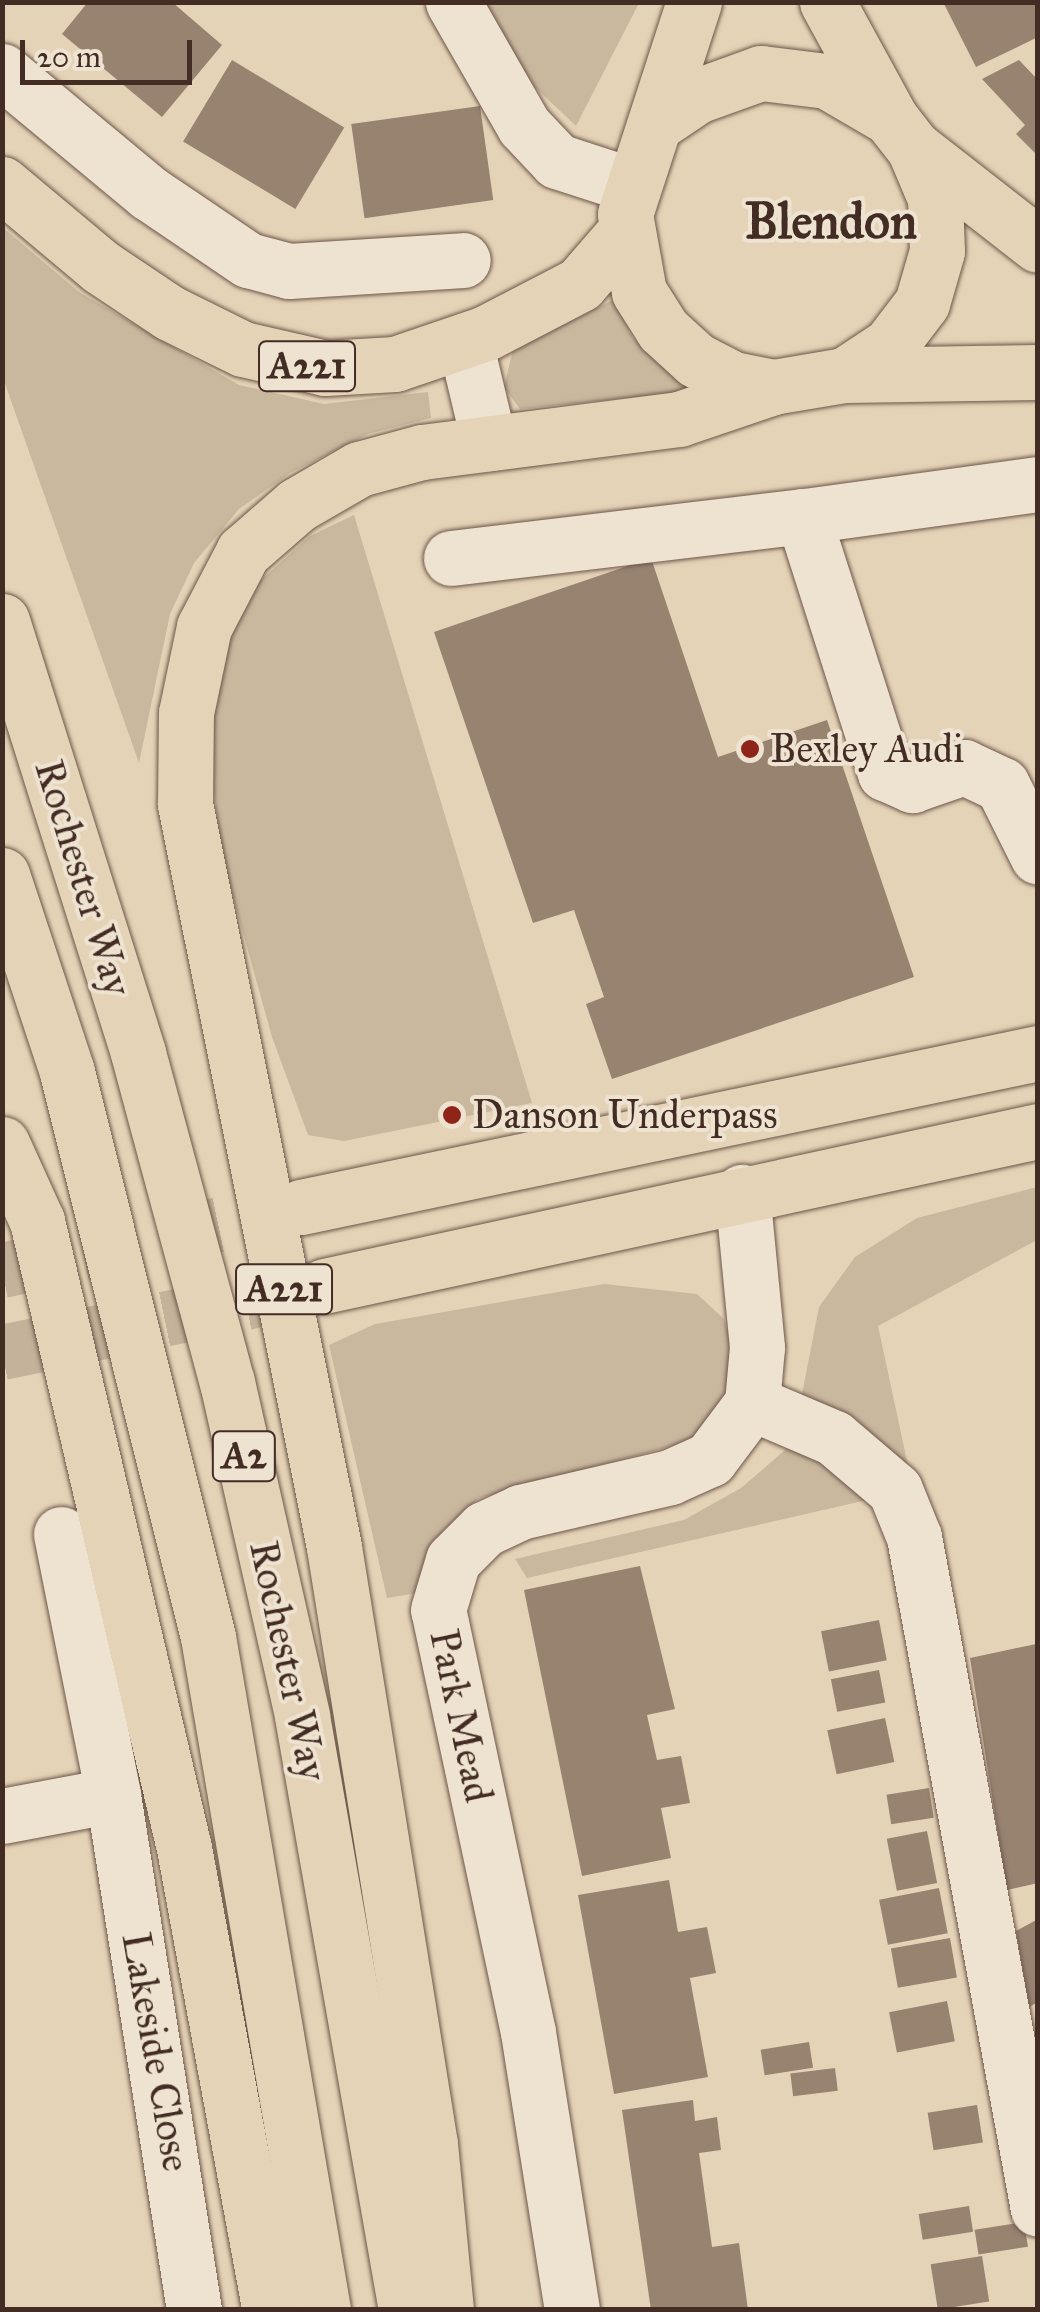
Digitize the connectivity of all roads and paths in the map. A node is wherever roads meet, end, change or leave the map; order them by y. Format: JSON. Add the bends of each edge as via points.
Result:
{"nodes":[{"id":1,"x":453,"y":2,"type":"edge"},
{"id":2,"x":694,"y":2,"type":"edge"},
{"id":3,"x":827,"y":2,"type":"edge"},
{"id":4,"x":2,"y":71,"type":"edge"},
{"id":5,"x":658,"y":122,"type":"junction"},
{"id":6,"x":902,"y":134,"type":"junction"},
{"id":7,"x":2,"y":184,"type":"edge"},
{"id":8,"x":628,"y":208,"type":"junction"},
{"id":9,"x":1038,"y":245,"type":"edge"},
{"id":10,"x":463,"y":260,"type":"dead end"},
{"id":11,"x":465,"y":342,"type":"junction"},
{"id":12,"x":1038,"y":372,"type":"edge"},
{"id":13,"x":845,"y":375,"type":"junction"},
{"id":14,"x":773,"y":387,"type":"junction"},
{"id":15,"x":489,"y":443,"type":"junction"},
{"id":16,"x":1038,"y":484,"type":"edge"},
{"id":17,"x":804,"y":516,"type":"junction"},
{"id":18,"x":451,"y":558,"type":"dead end"},
{"id":19,"x":2,"y":621,"type":"edge"},
{"id":20,"x":1038,"y":858,"type":"edge"},
{"id":21,"x":2,"y":874,"type":"edge"},
{"id":22,"x":1038,"y":1053,"type":"edge"},
{"id":23,"x":1038,"y":1131,"type":"edge"},
{"id":24,"x":2,"y":1144,"type":"edge"},
{"id":25,"x":742,"y":1192,"type":"junction"},
{"id":26,"x":301,"y":1206,"type":"tunnel mouth"},
{"id":27,"x":324,"y":1286,"type":"tunnel mouth"},
{"id":28,"x":752,"y":1404,"type":"junction"},
{"id":29,"x":61,"y":1534,"type":"dead end"},
{"id":30,"x":113,"y":1795,"type":"junction"},
{"id":31,"x":2,"y":1816,"type":"edge"},
{"id":32,"x":1038,"y":2209,"type":"edge"},
{"id":33,"x":194,"y":2310,"type":"edge"},
{"id":34,"x":270,"y":2310,"type":"edge"},
{"id":35,"x":324,"y":2310,"type":"edge"},
{"id":36,"x":406,"y":2310,"type":"edge"},
{"id":37,"x":446,"y":2310,"type":"edge"},
{"id":38,"x":572,"y":2310,"type":"edge"}],
"edges":[{"from":1,"to":8,"type":"street","via":[[524,126],[557,161]]},
{"from":2,"to":5,"type":"main road","via":[[673,54]]},
{"from":3,"to":6,"type":"main road"},
{"from":4,"to":10,"type":"street","via":[[149,192],[248,260],[289,271]]},
{"from":5,"to":6,"type":"main road","via":[[697,96],[761,73],[828,81]]},
{"from":5,"to":8,"type":"main road","number":"A221"},
{"from":6,"to":9,"type":"main road"},
{"from":6,"to":13,"type":"main road","number":"A221","via":[[935,198],[937,251],[922,303],[890,345]]},
{"from":7,"to":11,"type":"main road","number":"A221","via":[[142,295],[257,354],[354,370]]},
{"from":8,"to":11,"type":"main road","number":"A221","via":[[566,294]]},
{"from":8,"to":14,"type":"main road","number":"A221","via":[[639,292],[663,330],[696,360]]},
{"from":11,"to":15,"type":"street"},
{"from":12,"to":13,"type":"main road","number":"A221"},
{"from":13,"to":14,"type":"main road","number":"A221"},
{"from":14,"to":15,"type":"main road","number":"A221","via":[[679,419]]},
{"from":15,"to":37,"type":"main road","number":"A221","via":[[359,469],[297,506],[243,552],[204,627],[186,713],[185,804],[334,1547],[430,2144]]},
{"from":16,"to":17,"type":"street"},
{"from":17,"to":18,"type":"street"},
{"from":17,"to":20,"type":"street","via":[[885,773],[912,785],[964,768],[1002,786]]},
{"from":19,"to":36,"type":"main road","name":"Rochester Way","number":"A2","via":[[138,1053],[227,1382],[302,1716]]},
{"from":21,"to":35,"type":"main road","name":"Rochester Way","number":"A2","via":[[66,1072],[208,1638]]},
{"from":22,"to":26,"type":"main road","number":"A221"},
{"from":23,"to":25,"type":"main road","number":"A221"},
{"from":24,"to":34,"type":"main road","via":[[38,1221],[184,1848]]},
{"from":25,"to":27,"type":"main road","number":"A221"},
{"from":25,"to":28,"type":"street","via":[[757,1347]]},
{"from":28,"to":32,"type":"street","via":[[834,1438],[895,1490],[914,1537]]},
{"from":28,"to":38,"type":"street","name":"Park Mead","via":[[710,1459],[670,1477],[520,1512],[484,1529],[453,1560],[438,1610],[528,2032]]},
{"from":29,"to":30,"type":"street","name":"Lakeside Close"},
{"from":30,"to":31,"type":"street"},
{"from":30,"to":33,"type":"street","name":"Lakeside Close"}]}
